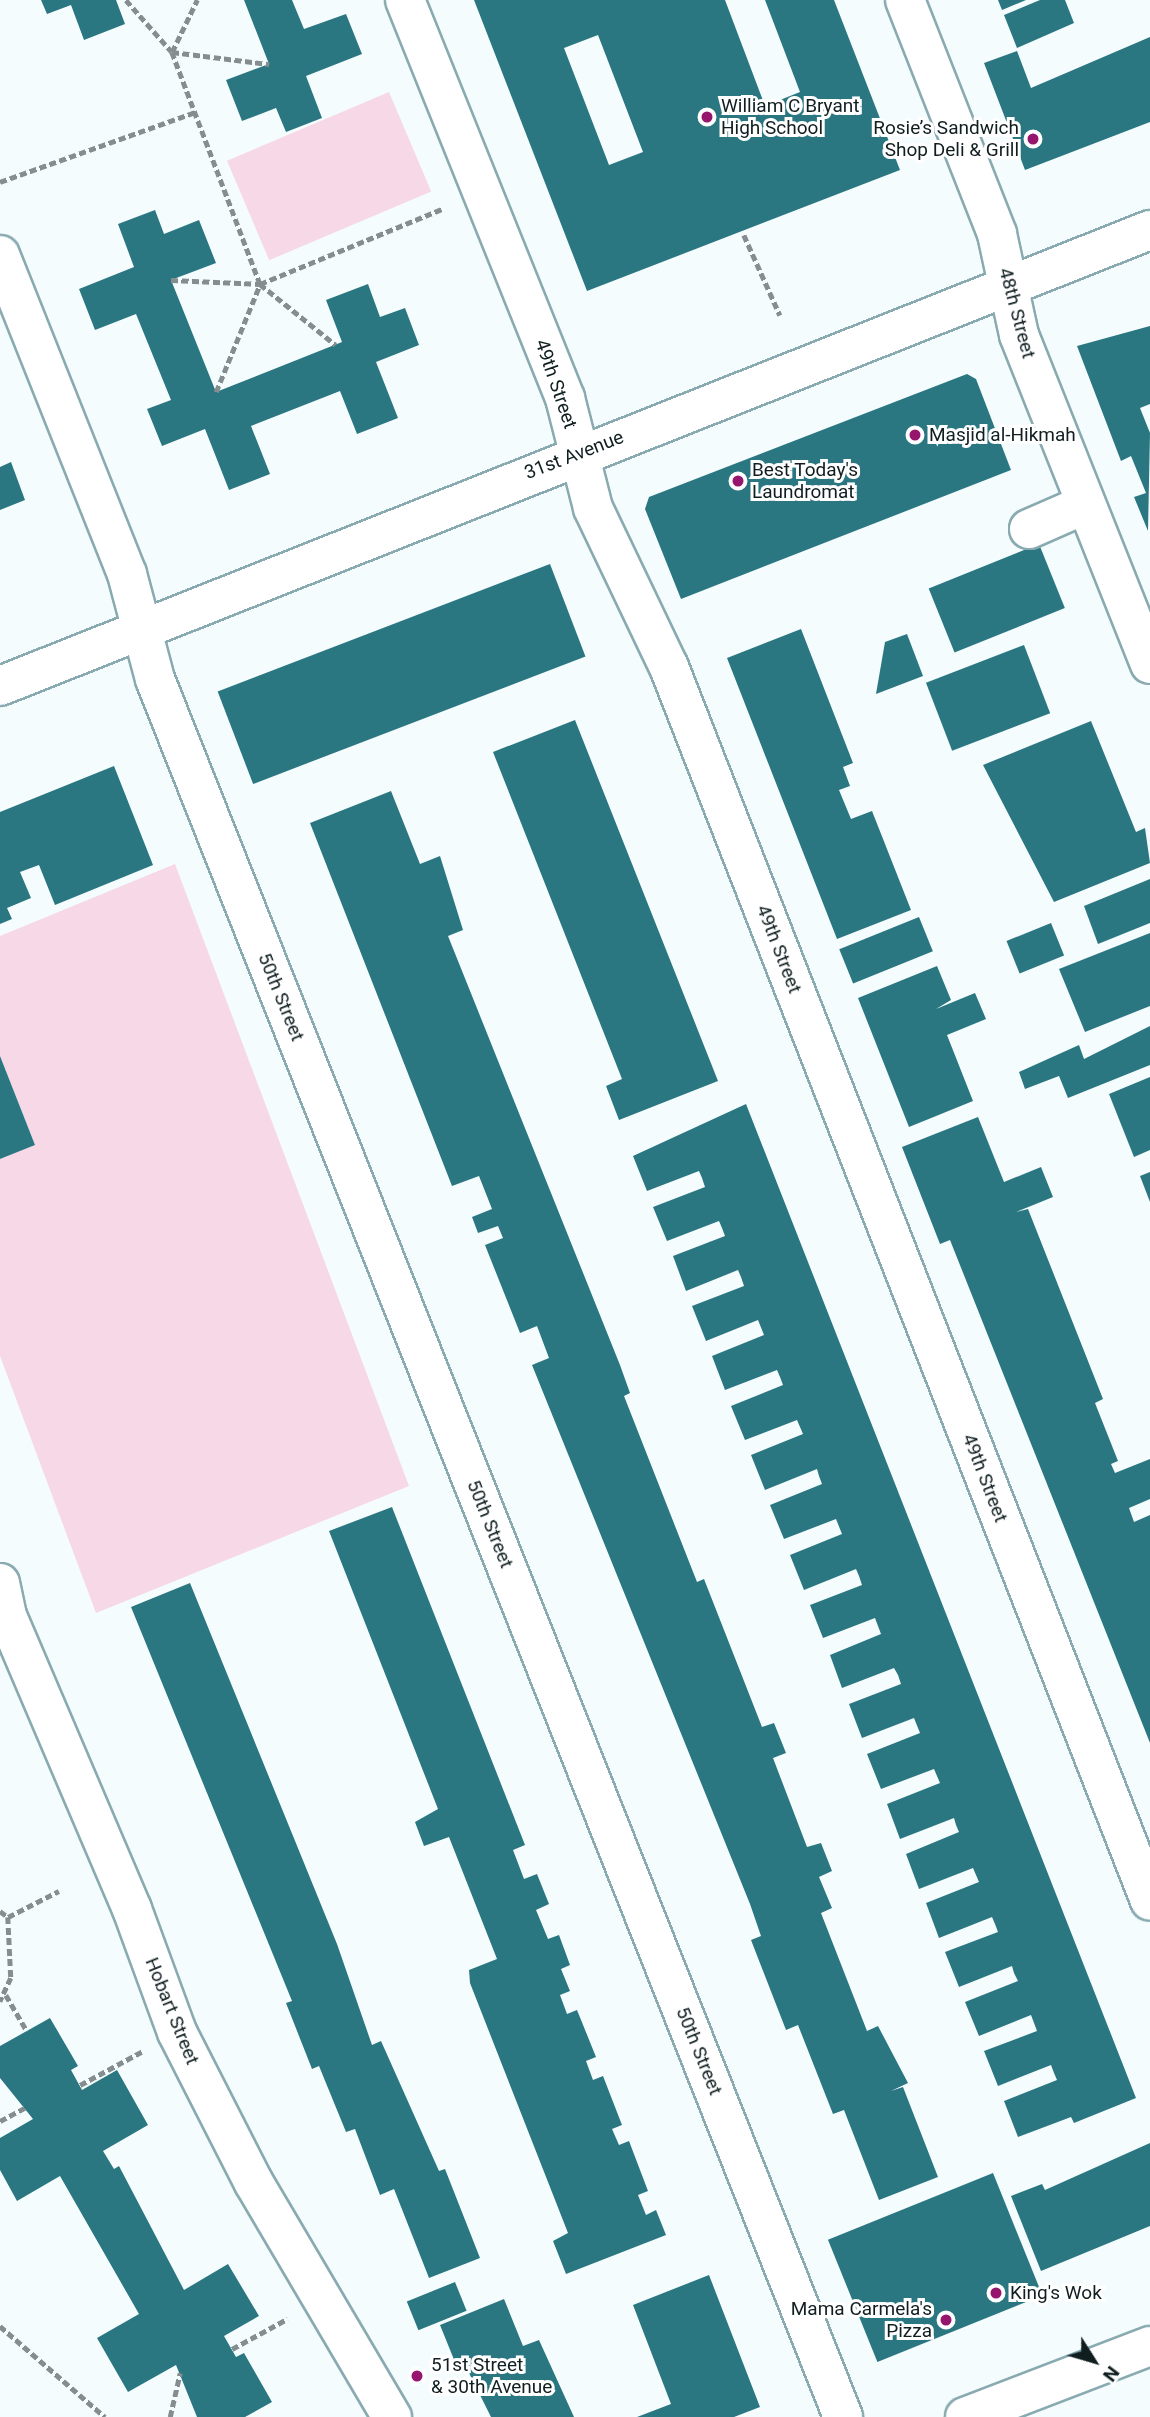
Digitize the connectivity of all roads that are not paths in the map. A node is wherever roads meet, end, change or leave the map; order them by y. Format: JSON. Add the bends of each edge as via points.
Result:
{"nodes":[{"id":1,"x":405,"y":0,"type":"edge"},
{"id":2,"x":905,"y":0,"type":"edge"},
{"id":3,"x":1150,"y":230,"type":"edge"},
{"id":4,"x":0,"y":255,"type":"edge"},
{"id":5,"x":1009,"y":285,"type":"junction"},
{"id":6,"x":579,"y":454,"type":"junction"},
{"id":7,"x":1086,"y":504,"type":"junction"},
{"id":8,"x":1029,"y":529,"type":"dead end"},
{"id":9,"x":140,"y":630,"type":"junction"},
{"id":10,"x":1150,"y":664,"type":"edge"},
{"id":11,"x":0,"y":685,"type":"edge"},
{"id":12,"x":2,"y":1602,"type":"edge"},
{"id":13,"x":1150,"y":1901,"type":"edge"},
{"id":14,"x":1150,"y":2346,"type":"edge"},
{"id":15,"x":392,"y":2417,"type":"edge"},
{"id":16,"x":843,"y":2417,"type":"edge"},
{"id":17,"x":965,"y":2417,"type":"edge"}],
"edges":[{"from":1,"to":6,"type":"street","name":"49th Street","via":[[565,398]]},
{"from":2,"to":5,"type":"street","name":"48th Street","via":[[997,234]]},
{"from":3,"to":5,"type":"street","name":"31st Avenue"},
{"from":4,"to":9,"type":"street","name":"50th Street","via":[[127,574]]},
{"from":5,"to":6,"type":"street","name":"31st Avenue"},
{"from":5,"to":7,"type":"street","name":"48th Street","via":[[1019,335]]},
{"from":6,"to":9,"type":"street","name":"31st Avenue"},
{"from":6,"to":13,"type":"street","name":"49th Street","via":[[593,508],[669,667]]},
{"from":7,"to":8,"type":"street"},
{"from":7,"to":10,"type":"street","name":"48th Street"},
{"from":9,"to":11,"type":"street","name":"31st Avenue"},
{"from":9,"to":16,"type":"street","name":"50th Street"},
{"from":12,"to":15,"type":"street","name":"Hobart Street","via":[[132,1909],[177,2032],[254,2183]]},
{"from":14,"to":17,"type":"street"}]}
